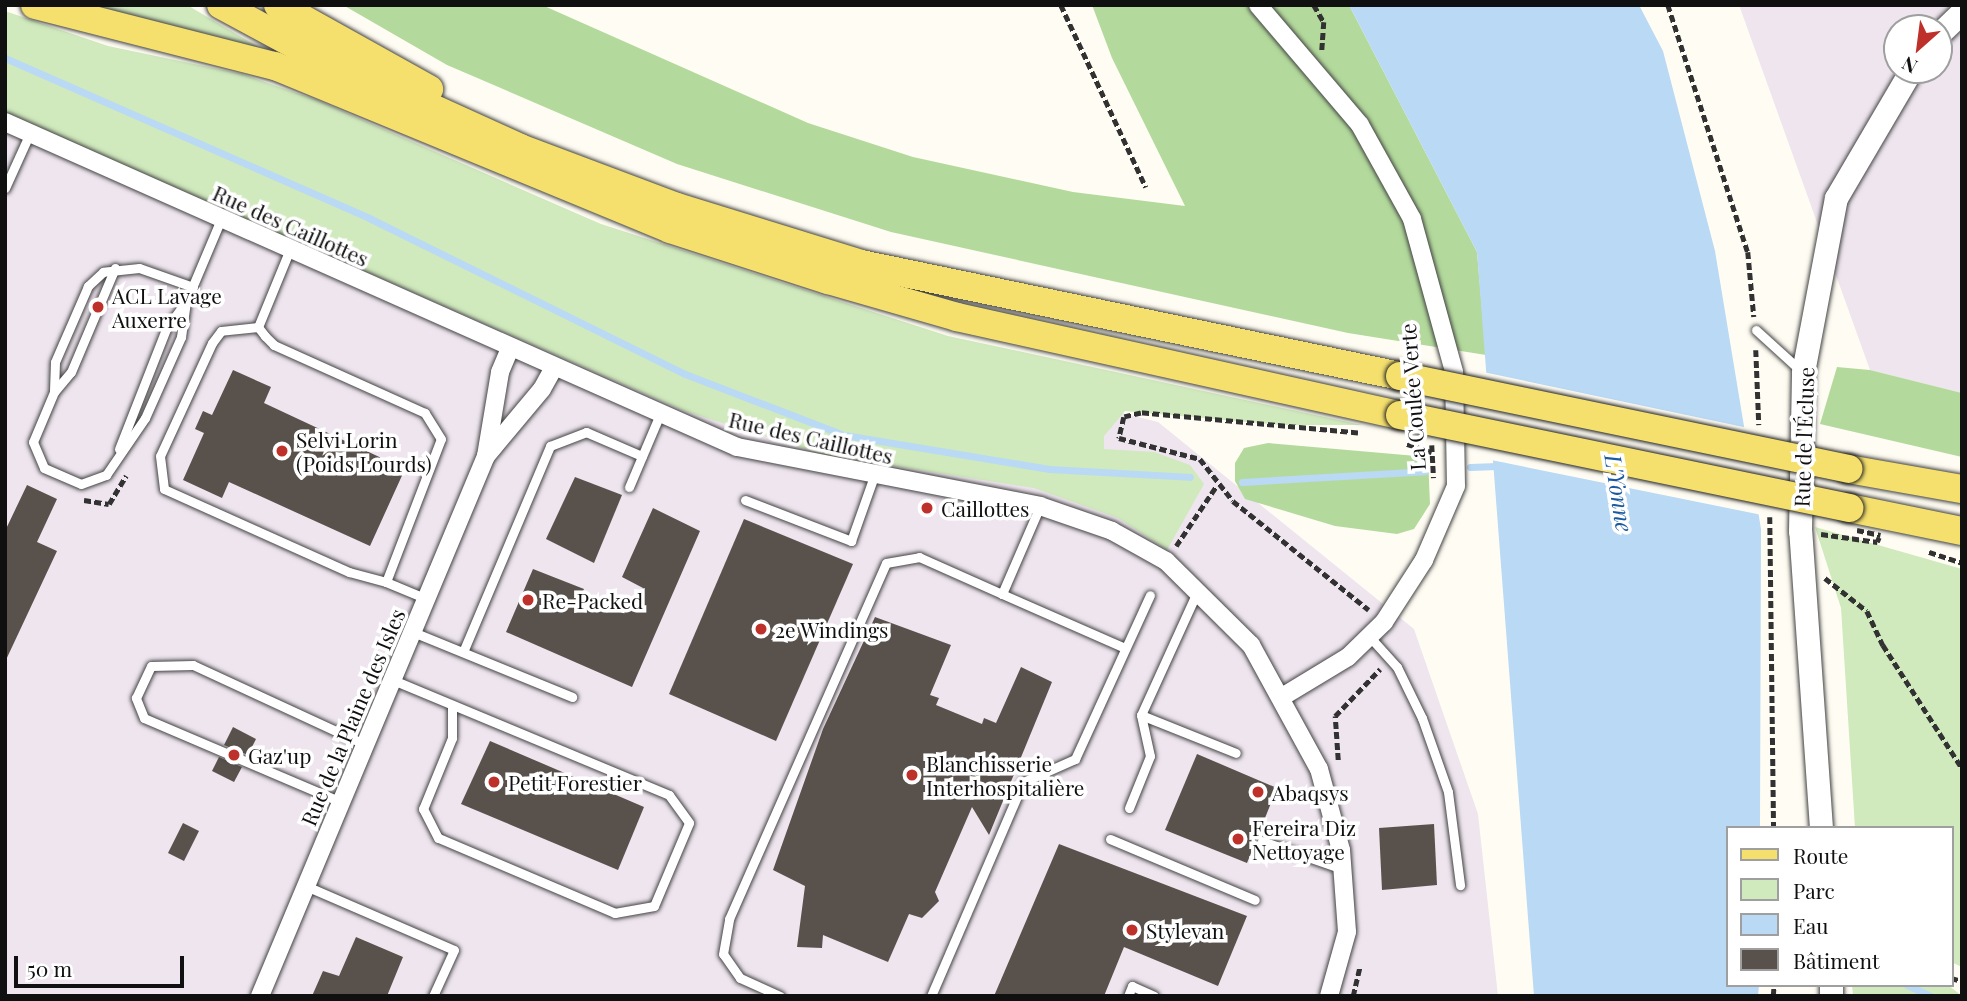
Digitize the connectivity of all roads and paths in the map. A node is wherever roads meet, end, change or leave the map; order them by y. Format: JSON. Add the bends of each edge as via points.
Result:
{"nodes":[{"id":1,"x":35,"y":5,"type":"edge"},
{"id":2,"x":221,"y":5,"type":"edge"},
{"id":3,"x":278,"y":5,"type":"edge"},
{"id":4,"x":1061,"y":5,"type":"edge"},
{"id":5,"x":1258,"y":5,"type":"edge"},
{"id":6,"x":1314,"y":5,"type":"edge"},
{"id":7,"x":1668,"y":5,"type":"edge"},
{"id":8,"x":311,"y":53,"type":"junction"},
{"id":9,"x":1309,"y":65,"type":"junction"},
{"id":10,"x":1903,"y":84,"type":"edge"},
{"id":11,"x":5,"y":122,"type":"edge"},
{"id":12,"x":30,"y":133,"type":"junction"},
{"id":13,"x":464,"y":144,"type":"junction"},
{"id":14,"x":1146,"y":187,"type":"dead end"},
{"id":15,"x":5,"y":188,"type":"edge"},
{"id":16,"x":222,"y":219,"type":"junction"},
{"id":17,"x":290,"y":249,"type":"junction"},
{"id":18,"x":115,"y":268,"type":"junction"},
{"id":19,"x":955,"y":285,"type":"junction"},
{"id":20,"x":193,"y":287,"type":"junction"},
{"id":21,"x":187,"y":302,"type":"junction"},
{"id":22,"x":258,"y":327,"type":"junction"},
{"id":23,"x":1756,"y":330,"type":"junction"},
{"id":24,"x":510,"y":348,"type":"junction"},
{"id":25,"x":554,"y":367,"type":"junction"},
{"id":26,"x":1803,"y":372,"type":"junction"},
{"id":27,"x":54,"y":392,"type":"junction"},
{"id":28,"x":660,"y":414,"type":"junction"},
{"id":29,"x":1760,"y":431,"type":"dead end"},
{"id":30,"x":1369,"y":433,"type":"dead end"},
{"id":31,"x":1432,"y":438,"type":"dead end"},
{"id":32,"x":118,"y":454,"type":"junction"},
{"id":33,"x":486,"y":456,"type":"junction"},
{"id":34,"x":642,"y":456,"type":"junction"},
{"id":35,"x":874,"y":476,"type":"junction"},
{"id":36,"x":1217,"y":485,"type":"junction"},
{"id":37,"x":629,"y":487,"type":"dead end"},
{"id":38,"x":1434,"y":487,"type":"dead end"},
{"id":39,"x":1962,"y":489,"type":"edge"},
{"id":40,"x":745,"y":500,"type":"dead end"},
{"id":41,"x":1040,"y":506,"type":"junction"},
{"id":42,"x":1769,"y":506,"type":"dead end"},
{"id":43,"x":1958,"y":530,"type":"edge"},
{"id":44,"x":1800,"y":531,"type":"junction"},
{"id":45,"x":1880,"y":535,"type":"dead end"},
{"id":46,"x":1772,"y":551,"type":"junction"},
{"id":47,"x":1166,"y":561,"type":"junction"},
{"id":48,"x":1803,"y":565,"type":"junction"},
{"id":49,"x":386,"y":582,"type":"junction"},
{"id":50,"x":1197,"y":592,"type":"junction"},
{"id":51,"x":1002,"y":594,"type":"junction"},
{"id":52,"x":1150,"y":595,"type":"dead end"},
{"id":53,"x":427,"y":599,"type":"junction"},
{"id":54,"x":1380,"y":603,"type":"dead end"},
{"id":55,"x":413,"y":632,"type":"junction"},
{"id":56,"x":1369,"y":636,"type":"junction"},
{"id":57,"x":1125,"y":648,"type":"junction"},
{"id":58,"x":463,"y":652,"type":"junction"},
{"id":59,"x":1391,"y":660,"type":"junction"},
{"id":60,"x":393,"y":680,"type":"junction"},
{"id":61,"x":572,"y":697,"type":"dead end"},
{"id":62,"x":1282,"y":697,"type":"junction"},
{"id":63,"x":452,"y":705,"type":"junction"},
{"id":64,"x":1141,"y":715,"type":"junction"},
{"id":65,"x":366,"y":745,"type":"junction"},
{"id":66,"x":1236,"y":753,"type":"dead end"},
{"id":67,"x":1339,"y":765,"type":"dead end"},
{"id":68,"x":1962,"y":768,"type":"edge"},
{"id":69,"x":341,"y":802,"type":"junction"},
{"id":70,"x":1129,"y":808,"type":"dead end"},
{"id":71,"x":1774,"y":826,"type":"edge"},
{"id":72,"x":1821,"y":826,"type":"edge"},
{"id":73,"x":1110,"y":839,"type":"dead end"},
{"id":74,"x":1262,"y":841,"type":"dead end"},
{"id":75,"x":1343,"y":869,"type":"junction"},
{"id":76,"x":1460,"y":885,"type":"dead end"},
{"id":77,"x":306,"y":886,"type":"junction"},
{"id":78,"x":1255,"y":900,"type":"dead end"},
{"id":79,"x":1360,"y":960,"type":"dead end"},
{"id":80,"x":260,"y":996,"type":"edge"},
{"id":81,"x":433,"y":996,"type":"edge"},
{"id":82,"x":780,"y":996,"type":"edge"},
{"id":83,"x":931,"y":996,"type":"edge"},
{"id":84,"x":1128,"y":996,"type":"edge"},
{"id":85,"x":1154,"y":996,"type":"edge"},
{"id":86,"x":1329,"y":996,"type":"edge"},
{"id":87,"x":1353,"y":996,"type":"edge"}],
"edges":[{"from":1,"to":13,"type":"main road","via":[[275,66]]},
{"from":2,"to":8,"type":"main road"},
{"from":3,"to":19,"type":"main road","via":[[470,111],[681,194]]},
{"from":4,"to":14,"type":"path"},
{"from":5,"to":9,"type":"street"},
{"from":6,"to":9,"type":"path","via":[[1324,22],[1323,51]]},
{"from":7,"to":23,"type":"path","via":[[1748,252]]},
{"from":8,"to":13,"type":"main road"},
{"from":8,"to":19,"type":"main road","via":[[473,128],[677,207],[861,264]]},
{"from":9,"to":56,"type":"street","via":[[1360,125],[1412,219],[1454,372],[1456,486],[1424,560],[1393,612]]},
{"from":10,"to":26,"type":"street","name":"Rue de l'Écluse","via":[[1836,198]]},
{"from":11,"to":12,"type":"street","name":"Rue des Caillottes"},
{"from":12,"to":15,"type":"lane"},
{"from":12,"to":16,"type":"street","name":"Rue des Caillottes"},
{"from":13,"to":43,"type":"main road","bridge":true,"via":[[670,229],[971,320],[1400,415]]},
{"from":16,"to":17,"type":"street","name":"Rue des Caillottes"},
{"from":16,"to":20,"type":"lane"},
{"from":17,"to":22,"type":"lane"},
{"from":17,"to":24,"type":"street","name":"Rue des Caillottes"},
{"from":18,"to":20,"type":"lane","via":[[139,268]]},
{"from":18,"to":27,"type":"lane","via":[[71,372]]},
{"from":18,"to":27,"type":"lane","via":[[88,286],[55,362]]},
{"from":19,"to":39,"type":"main road","bridge":true},
{"from":20,"to":21,"type":"lane"},
{"from":21,"to":32,"type":"lane","via":[[166,329]]},
{"from":21,"to":32,"type":"lane","via":[[181,337],[150,407]]},
{"from":22,"to":49,"type":"lane","via":[[274,345],[425,414],[434,425],[441,451]]},
{"from":22,"to":49,"type":"lane","via":[[221,331],[212,343],[160,456],[164,489],[349,572]]},
{"from":23,"to":26,"type":"lane"},
{"from":23,"to":29,"type":"path"},
{"from":24,"to":25,"type":"street","name":"Rue des Caillottes"},
{"from":24,"to":33,"type":"street","name":"Rue de la Plaine des Isles","via":[[500,372]]},
{"from":25,"to":28,"type":"street","name":"Rue des Caillottes"},
{"from":25,"to":33,"type":"street","name":"Rue de la Plaine des Isles","via":[[542,390]]},
{"from":26,"to":44,"type":"street","name":"Rue de l'Écluse"},
{"from":27,"to":32,"type":"lane","via":[[33,442],[44,468],[81,484],[106,475]]},
{"from":28,"to":34,"type":"lane"},
{"from":28,"to":35,"type":"street","name":"Rue des Caillottes","via":[[737,447]]},
{"from":30,"to":36,"type":"path","via":[[1141,413],[1124,417],[1119,438],[1200,459]]},
{"from":31,"to":38,"type":"path","name":"La Coulée Verte"},
{"from":33,"to":53,"type":"street","name":"Rue de la Plaine des Isles"},
{"from":34,"to":37,"type":"lane"},
{"from":34,"to":58,"type":"lane","via":[[586,432],[550,446]]},
{"from":35,"to":40,"type":"lane","via":[[851,541]]},
{"from":35,"to":41,"type":"street","name":"Rue des Caillottes"},
{"from":36,"to":47,"type":"path"},
{"from":36,"to":54,"type":"path","via":[[1339,589],[1372,612]]},
{"from":41,"to":47,"type":"street","name":"Rue des Caillottes","via":[[1112,531]]},
{"from":41,"to":51,"type":"lane"},
{"from":42,"to":46,"type":"path"},
{"from":44,"to":45,"type":"path","via":[[1877,542]]},
{"from":44,"to":48,"type":"street","name":"Rue de l'Écluse"},
{"from":46,"to":48,"type":"path"},
{"from":46,"to":71,"type":"path"},
{"from":47,"to":50,"type":"street","name":"Rue des Caillottes"},
{"from":48,"to":68,"type":"path","via":[[1821,572],[1867,611],[1883,645]]},
{"from":48,"to":72,"type":"street","name":"Rue de l'Écluse"},
{"from":49,"to":53,"type":"lane"},
{"from":50,"to":62,"type":"street","name":"Rue des Caillottes","via":[[1251,645]]},
{"from":50,"to":64,"type":"lane"},
{"from":51,"to":57,"type":"lane"},
{"from":51,"to":82,"type":"lane","via":[[919,557],[886,563],[729,919],[723,954],[740,978]]},
{"from":52,"to":57,"type":"lane"},
{"from":53,"to":55,"type":"street","name":"Rue de la Plaine des Isles"},
{"from":55,"to":58,"type":"lane"},
{"from":55,"to":60,"type":"street","name":"Rue de la Plaine des Isles"},
{"from":56,"to":59,"type":"lane"},
{"from":56,"to":62,"type":"street","via":[[1348,657]]},
{"from":57,"to":83,"type":"lane","via":[[1075,759],[1023,782]]},
{"from":58,"to":61,"type":"lane"},
{"from":59,"to":67,"type":"path","via":[[1348,697],[1335,716]]},
{"from":59,"to":76,"type":"lane","via":[[1422,718],[1448,793]]},
{"from":60,"to":63,"type":"lane"},
{"from":60,"to":65,"type":"street","name":"Rue de la Plaine des Isles"},
{"from":62,"to":75,"type":"street","name":"Rue des Caillottes","via":[[1319,769]]},
{"from":63,"to":63,"type":"lane","via":[[452,738],[423,809],[438,838],[615,913],[654,906],[689,823],[669,795]]},
{"from":64,"to":66,"type":"lane"},
{"from":64,"to":70,"type":"lane","via":[[1150,756]]},
{"from":65,"to":69,"type":"street","name":"Rue de la Plaine des Isles"},
{"from":65,"to":69,"type":"lane","via":[[193,665],[151,666],[136,698],[144,718]]},
{"from":69,"to":77,"type":"street","name":"Rue de la Plaine des Isles"},
{"from":73,"to":78,"type":"lane"},
{"from":74,"to":75,"type":"lane"},
{"from":75,"to":86,"type":"street","name":"Rue des Caillottes","via":[[1346,932]]},
{"from":77,"to":80,"type":"street","name":"Rue de la Plaine des Isles"},
{"from":77,"to":81,"type":"lane","via":[[454,950]]},
{"from":79,"to":87,"type":"path"},
{"from":84,"to":85,"type":"lane","via":[[1132,986]]}]}
